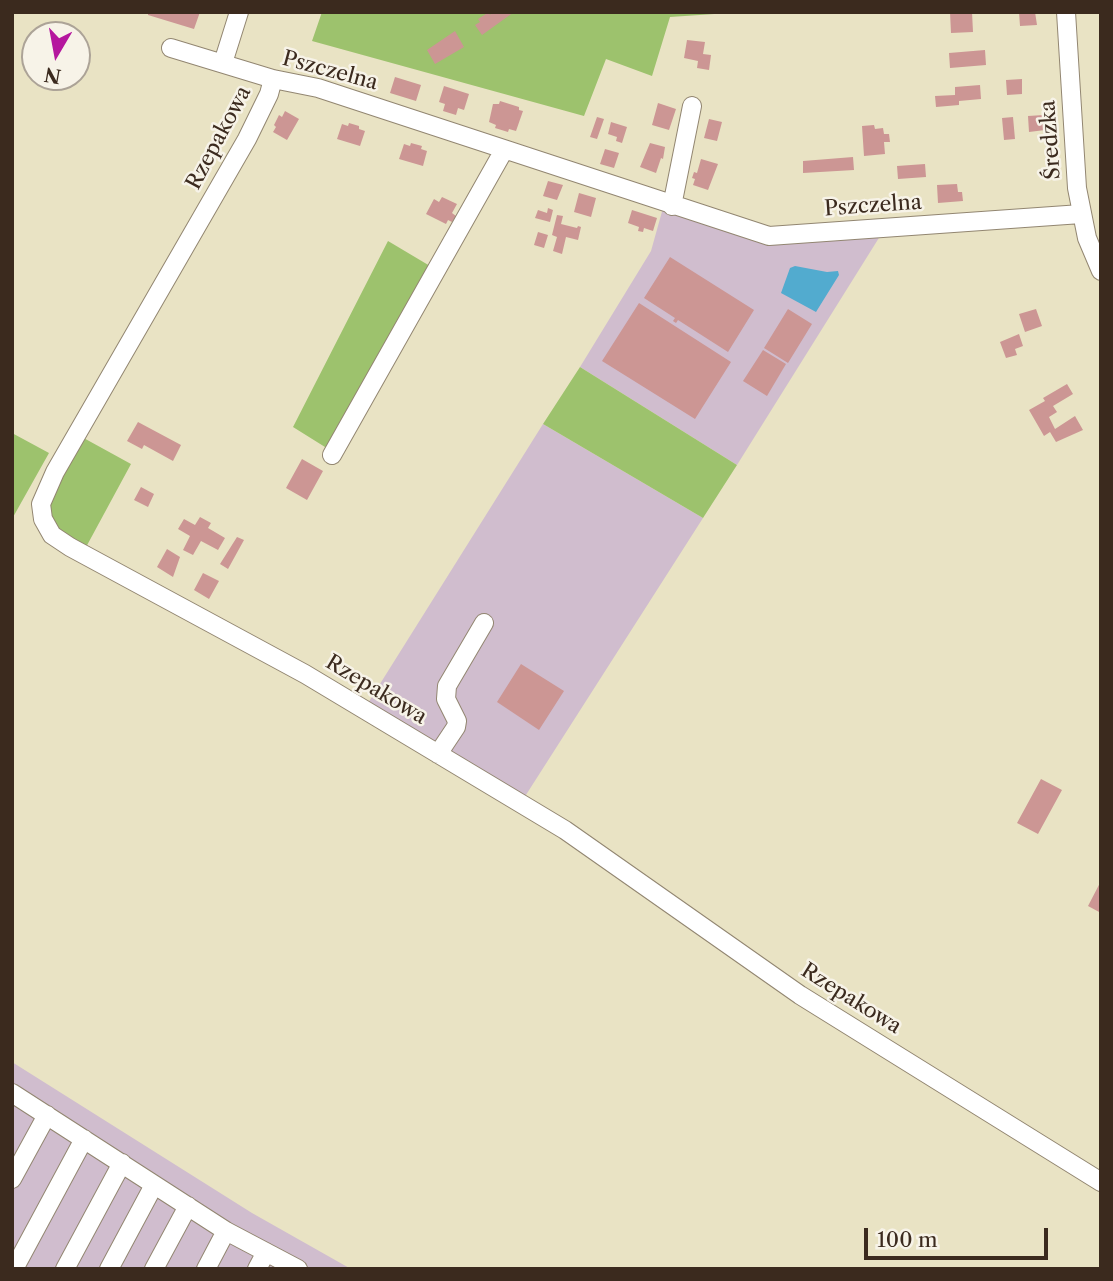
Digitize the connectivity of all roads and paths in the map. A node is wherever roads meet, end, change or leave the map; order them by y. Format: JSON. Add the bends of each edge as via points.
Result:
{"nodes":[{"id":1,"x":239,"y":12,"type":"edge"},
{"id":2,"x":1066,"y":12,"type":"edge"},
{"id":3,"x":171,"y":48,"type":"dead end"},
{"id":4,"x":223,"y":63,"type":"junction"},
{"id":5,"x":273,"y":79,"type":"junction"},
{"id":6,"x":692,"y":106,"type":"dead end"},
{"id":7,"x":504,"y":150,"type":"junction"},
{"id":8,"x":672,"y":206,"type":"junction"},
{"id":9,"x":1081,"y":214,"type":"junction"},
{"id":10,"x":1099,"y":266,"type":"edge"},
{"id":11,"x":332,"y":455,"type":"dead end"},
{"id":12,"x":484,"y":623,"type":"dead end"},
{"id":13,"x":438,"y":754,"type":"junction"},
{"id":14,"x":12,"y":1093,"type":"edge"},
{"id":15,"x":47,"y":1115,"type":"junction"},
{"id":16,"x":84,"y":1139,"type":"junction"},
{"id":17,"x":121,"y":1163,"type":"junction"},
{"id":18,"x":12,"y":1180,"type":"edge"},
{"id":19,"x":1101,"y":1182,"type":"edge"},
{"id":20,"x":154,"y":1185,"type":"junction"},
{"id":21,"x":188,"y":1206,"type":"junction"},
{"id":22,"x":226,"y":1231,"type":"junction"},
{"id":23,"x":266,"y":1252,"type":"junction"},
{"id":24,"x":14,"y":1269,"type":"edge"},
{"id":25,"x":65,"y":1269,"type":"edge"},
{"id":26,"x":108,"y":1269,"type":"edge"},
{"id":27,"x":154,"y":1269,"type":"edge"},
{"id":28,"x":206,"y":1269,"type":"edge"},
{"id":29,"x":257,"y":1269,"type":"edge"},
{"id":30,"x":299,"y":1269,"type":"edge"}],
"edges":[{"from":1,"to":4,"type":"street"},
{"from":2,"to":9,"type":"street","name":"Średzka"},
{"from":3,"to":4,"type":"street","name":"Pszczelna"},
{"from":4,"to":5,"type":"street","name":"Pszczelna"},
{"from":5,"to":7,"type":"street","name":"Pszczelna","via":[[318,88]]},
{"from":5,"to":13,"type":"street","name":"Rzepakowa","via":[[247,139],[55,472],[41,504],[43,519],[52,534],[70,547],[304,674]]},
{"from":6,"to":8,"type":"street"},
{"from":7,"to":8,"type":"street","name":"Pszczelna"},
{"from":7,"to":11,"type":"street"},
{"from":8,"to":9,"type":"street","name":"Pszczelna","via":[[769,236]]},
{"from":9,"to":10,"type":"street","name":"Średzka"},
{"from":12,"to":13,"type":"street","via":[[447,686],[446,699],[457,721]]},
{"from":13,"to":19,"type":"street","name":"Rzepakowa","via":[[565,830],[800,995]]},
{"from":14,"to":15,"type":"street"},
{"from":15,"to":16,"type":"street"},
{"from":15,"to":18,"type":"street"},
{"from":16,"to":17,"type":"street"},
{"from":16,"to":24,"type":"street"},
{"from":17,"to":20,"type":"street"},
{"from":17,"to":25,"type":"street"},
{"from":20,"to":21,"type":"street"},
{"from":20,"to":26,"type":"street"},
{"from":21,"to":22,"type":"street"},
{"from":21,"to":27,"type":"street"},
{"from":22,"to":23,"type":"street"},
{"from":22,"to":28,"type":"street"},
{"from":23,"to":29,"type":"street"},
{"from":23,"to":30,"type":"street"}]}
